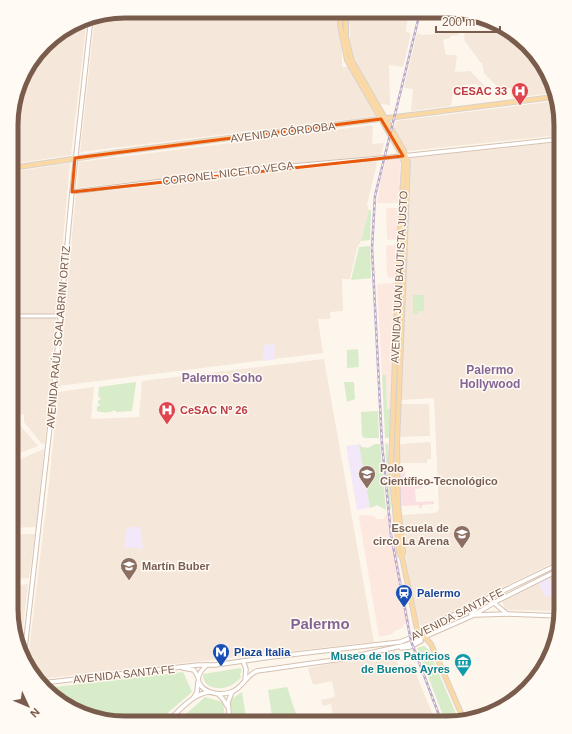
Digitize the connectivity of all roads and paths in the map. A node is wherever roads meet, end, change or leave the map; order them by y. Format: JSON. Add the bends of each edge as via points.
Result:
{"nodes":[{"id":1,"x":341,"y":18,"type":"edge"},
{"id":2,"x":346,"y":18,"type":"edge"},
{"id":3,"x":90,"y":24,"type":"edge"},
{"id":4,"x":550,"y":97,"type":"edge"},
{"id":5,"x":384,"y":119,"type":"junction"},
{"id":6,"x":554,"y":140,"type":"edge"},
{"id":7,"x":404,"y":156,"type":"junction"},
{"id":8,"x":75,"y":158,"type":"junction"},
{"id":9,"x":18,"y":167,"type":"edge"},
{"id":10,"x":72,"y":192,"type":"junction"},
{"id":11,"x":18,"y":316,"type":"edge"},
{"id":12,"x":60,"y":316,"type":"junction"},
{"id":13,"x":554,"y":566,"type":"edge"},
{"id":14,"x":554,"y":570,"type":"edge"},
{"id":15,"x":554,"y":572,"type":"edge"},
{"id":16,"x":541,"y":579,"type":"junction"},
{"id":17,"x":500,"y":599,"type":"junction"},
{"id":18,"x":486,"y":600,"type":"junction"},
{"id":19,"x":479,"y":603,"type":"junction"},
{"id":20,"x":494,"y":603,"type":"junction"},
{"id":21,"x":502,"y":610,"type":"junction"},
{"id":22,"x":507,"y":614,"type":"junction"},
{"id":23,"x":472,"y":616,"type":"junction"},
{"id":24,"x":554,"y":616,"type":"edge"},
{"id":25,"x":460,"y":620,"type":"junction"},
{"id":26,"x":420,"y":632,"type":"junction"},
{"id":27,"x":425,"y":637,"type":"junction"},
{"id":28,"x":25,"y":647,"type":"edge"},
{"id":29,"x":243,"y":661,"type":"junction"},
{"id":30,"x":207,"y":665,"type":"junction"},
{"id":31,"x":181,"y":668,"type":"junction"},
{"id":32,"x":198,"y":677,"type":"junction"},
{"id":33,"x":198,"y":681,"type":"junction"},
{"id":34,"x":245,"y":681,"type":"junction"},
{"id":35,"x":47,"y":682,"type":"edge"},
{"id":36,"x":211,"y":692,"type":"junction"},
{"id":37,"x":232,"y":692,"type":"junction"},
{"id":38,"x":218,"y":694,"type":"junction"},
{"id":39,"x":193,"y":699,"type":"junction"},
{"id":40,"x":228,"y":707,"type":"junction"},
{"id":41,"x":462,"y":715,"type":"edge"},
{"id":42,"x":174,"y":716,"type":"edge"},
{"id":43,"x":229,"y":716,"type":"edge"}],
"edges":[{"from":1,"to":5,"type":"main road","name":"AVENIDA JUAN BAUTISTA JUSTO","via":[[347,60]]},
{"from":2,"to":5,"type":"main road","name":"AVENIDA JUAN BAUTISTA JUSTO","via":[[346,37],[352,61]]},
{"from":3,"to":8,"type":"main road","name":"AVENIDA RAÚL SCALABRINI ORTIZ"},
{"from":4,"to":5,"type":"main road","name":"AVENIDA CÓRDOBA"},
{"from":5,"to":7,"type":"main road","name":"AVENIDA JUAN BAUTISTA JUSTO"},
{"from":5,"to":8,"type":"main road","name":"AVENIDA CÓRDOBA"},
{"from":6,"to":7,"type":"main road"},
{"from":7,"to":10,"type":"street","name":"CORONEL NICETO VEGA","via":[[255,170]]},
{"from":7,"to":26,"type":"main road","name":"AVENIDA JUAN BAUTISTA JUSTO","via":[[391,465],[399,553],[417,629]]},
{"from":8,"to":9,"type":"main road","name":"AVENIDA CÓRDOBA"},
{"from":8,"to":10,"type":"main road","name":"AVENIDA RAÚL SCALABRINI ORTIZ"},
{"from":10,"to":12,"type":"main road","name":"AVENIDA RAÚL SCALABRINI ORTIZ"},
{"from":11,"to":12,"type":"street"},
{"from":12,"to":28,"type":"main road","name":"AVENIDA RAÚL SCALABRINI ORTIZ"},
{"from":13,"to":18,"type":"main road","name":"AVENIDA SANTA FE"},
{"from":14,"to":16,"type":"main road"},
{"from":15,"to":16,"type":"main road","name":"AVENIDA SANTA FE"},
{"from":16,"to":17,"type":"main road","name":"AVENIDA SANTA FE"},
{"from":17,"to":20,"type":"main road","name":"AVENIDA SANTA FE"},
{"from":17,"to":21,"type":"main road"},
{"from":18,"to":19,"type":"main road","name":"AVENIDA SANTA FE"},
{"from":18,"to":20,"type":"main road"},
{"from":19,"to":25,"type":"main road","via":[[474,611]]},
{"from":19,"to":26,"type":"main road","name":"AVENIDA SANTA FE"},
{"from":20,"to":21,"type":"main road"},
{"from":20,"to":23,"type":"main road","name":"AVENIDA SANTA FE"},
{"from":21,"to":22,"type":"main road"},
{"from":22,"to":23,"type":"main road"},
{"from":22,"to":24,"type":"main road"},
{"from":23,"to":25,"type":"main road","name":"AVENIDA SANTA FE"},
{"from":25,"to":27,"type":"main road","name":"AVENIDA SANTA FE"},
{"from":26,"to":27,"type":"main road","name":"AVENIDA JUAN BAUTISTA JUSTO"},
{"from":26,"to":29,"type":"main road","name":"AVENIDA SANTA FE","via":[[396,643]]},
{"from":27,"to":34,"type":"main road","name":"AVENIDA SANTA FE","via":[[396,648],[342,659],[261,670],[253,672]]},
{"from":27,"to":41,"type":"main road","name":"AVENIDA JUAN BAUTISTA JUSTO","via":[[430,642]]},
{"from":29,"to":30,"type":"main road","name":"AVENIDA SANTA FE"},
{"from":29,"to":34,"type":"main road","via":[[246,670]]},
{"from":30,"to":31,"type":"main road","name":"AVENIDA SANTA FE"},
{"from":30,"to":32,"type":"main road"},
{"from":31,"to":32,"type":"main road","name":"AVENIDA SANTA FE","via":[[194,670]]},
{"from":31,"to":35,"type":"main road","name":"AVENIDA SANTA FE"},
{"from":32,"to":33,"type":"main road"},
{"from":33,"to":36,"type":"main road"},
{"from":33,"to":39,"type":"main road"},
{"from":34,"to":37,"type":"main road"},
{"from":36,"to":38,"type":"main road"},
{"from":36,"to":39,"type":"main road"},
{"from":37,"to":38,"type":"main road"},
{"from":37,"to":40,"type":"main road"},
{"from":38,"to":40,"type":"main road"},
{"from":39,"to":42,"type":"main road"},
{"from":40,"to":43,"type":"main road"}]}
